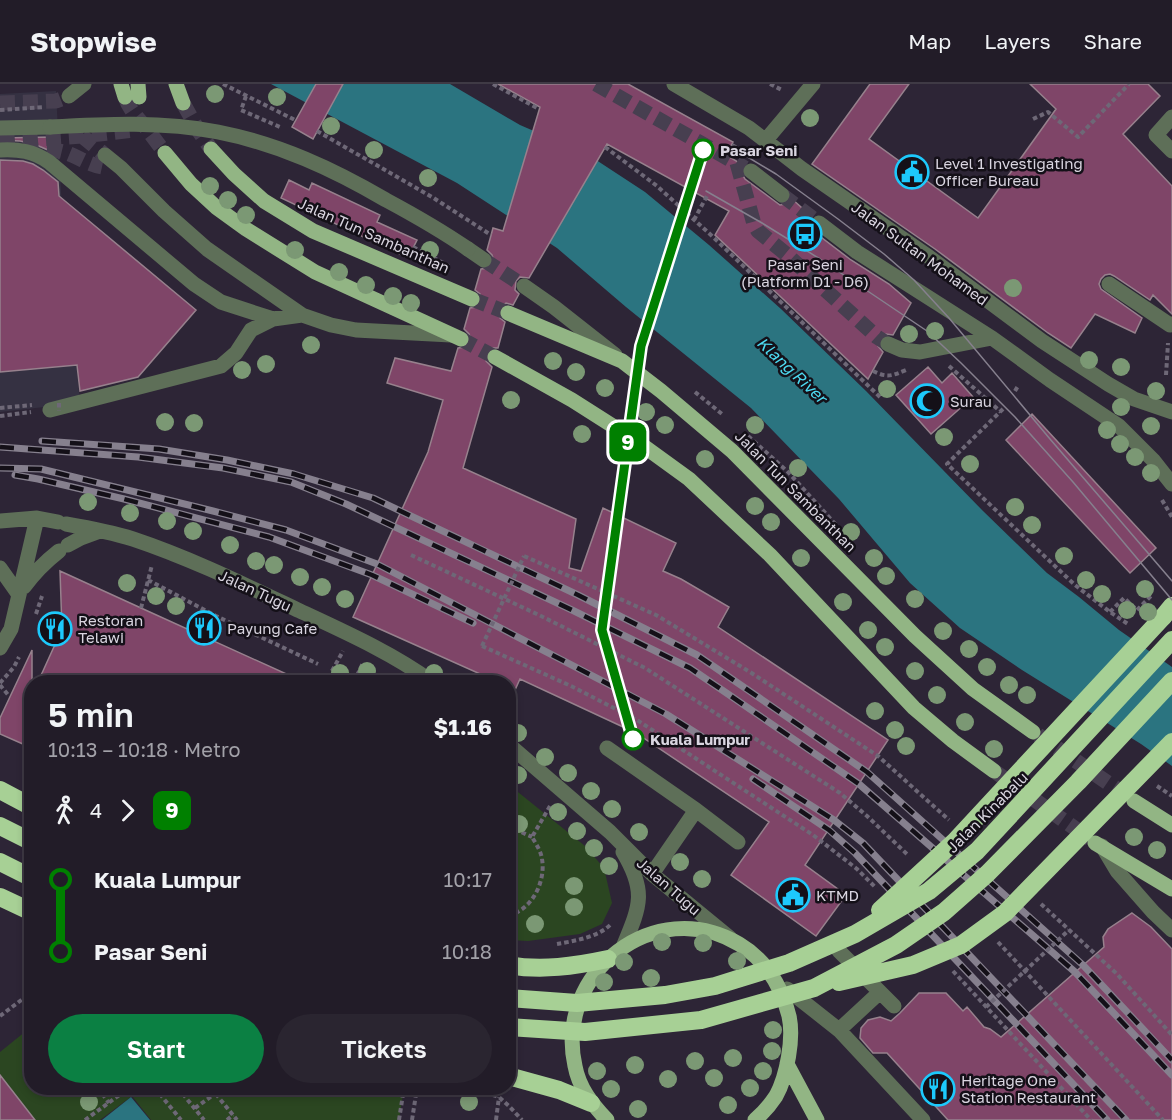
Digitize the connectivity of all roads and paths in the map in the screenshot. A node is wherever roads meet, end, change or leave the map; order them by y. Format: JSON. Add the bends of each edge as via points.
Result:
{"nodes":[{"id":1,"x":84,"y":84,"type":"edge"},
{"id":2,"x":176,"y":84,"type":"edge"},
{"id":3,"x":223,"y":84,"type":"edge"},
{"id":4,"x":493,"y":84,"type":"edge"},
{"id":5,"x":674,"y":84,"type":"edge"},
{"id":6,"x":770,"y":84,"type":"edge"},
{"id":7,"x":813,"y":84,"type":"edge"},
{"id":8,"x":1129,"y":84,"type":"edge"},
{"id":9,"x":782,"y":90,"type":"dead end"},
{"id":10,"x":69,"y":96,"type":"tunnel mouth"},
{"id":11,"x":246,"y":96,"type":"junction"},
{"id":12,"x":183,"y":103,"type":"tunnel mouth"},
{"id":13,"x":539,"y":110,"type":"dead end"},
{"id":14,"x":1172,"y":117,"type":"edge"},
{"id":15,"x":1033,"y":119,"type":"dead end"},
{"id":16,"x":296,"y":120,"type":"dead end"},
{"id":17,"x":280,"y":127,"type":"dead end"},
{"id":18,"x":0,"y":128,"type":"edge"},
{"id":19,"x":317,"y":131,"type":"dead end"},
{"id":20,"x":766,"y":140,"type":"junction"},
{"id":21,"x":732,"y":145,"type":"dead end"},
{"id":22,"x":605,"y":147,"type":"dead end"},
{"id":23,"x":737,"y":148,"type":"dead end"},
{"id":24,"x":211,"y":149,"type":"tunnel mouth"},
{"id":25,"x":0,"y":150,"type":"edge"},
{"id":26,"x":1172,"y":151,"type":"edge"},
{"id":27,"x":165,"y":153,"type":"tunnel mouth"},
{"id":28,"x":104,"y":161,"type":"tunnel mouth"},
{"id":29,"x":751,"y":171,"type":"tunnel mouth"},
{"id":30,"x":708,"y":194,"type":"dead end"},
{"id":31,"x":782,"y":195,"type":"tunnel mouth"},
{"id":32,"x":694,"y":220,"type":"junction"},
{"id":33,"x":819,"y":223,"type":"tunnel mouth"},
{"id":34,"x":491,"y":235,"type":"dead end"},
{"id":35,"x":413,"y":247,"type":"dead end"},
{"id":36,"x":484,"y":260,"type":"tunnel mouth"},
{"id":37,"x":451,"y":267,"type":"dead end"},
{"id":38,"x":1109,"y":284,"type":"dead end"},
{"id":39,"x":524,"y":286,"type":"tunnel mouth"},
{"id":40,"x":472,"y":299,"type":"tunnel mouth"},
{"id":41,"x":508,"y":313,"type":"tunnel mouth"},
{"id":42,"x":302,"y":315,"type":"junction"},
{"id":43,"x":273,"y":319,"type":"junction"},
{"id":44,"x":1171,"y":324,"type":"edge"},
{"id":45,"x":458,"y":337,"type":"joint"},
{"id":46,"x":992,"y":338,"type":"junction"},
{"id":47,"x":888,"y":344,"type":"tunnel mouth"},
{"id":48,"x":495,"y":357,"type":"tunnel mouth"},
{"id":49,"x":622,"y":361,"type":"junction"},
{"id":50,"x":946,"y":364,"type":"dead end"},
{"id":51,"x":910,"y":369,"type":"dead end"},
{"id":52,"x":873,"y":371,"type":"dead end"},
{"id":53,"x":1166,"y":375,"type":"dead end"},
{"id":54,"x":881,"y":398,"type":"dead end"},
{"id":55,"x":56,"y":408,"type":"joint"},
{"id":56,"x":1172,"y":412,"type":"edge"},
{"id":57,"x":0,"y":416,"type":"edge"},
{"id":58,"x":1172,"y":484,"type":"edge"},
{"id":59,"x":37,"y":518,"type":"junction"},
{"id":60,"x":0,"y":521,"type":"edge"},
{"id":61,"x":100,"y":531,"type":"junction"},
{"id":62,"x":157,"y":548,"type":"junction"},
{"id":63,"x":411,"y":555,"type":"dead end"},
{"id":64,"x":0,"y":568,"type":"edge"},
{"id":65,"x":148,"y":580,"type":"junction"},
{"id":66,"x":1156,"y":590,"type":"dead end"},
{"id":67,"x":19,"y":595,"type":"junction"},
{"id":68,"x":505,"y":599,"type":"junction"},
{"id":69,"x":141,"y":608,"type":"dead end"},
{"id":70,"x":1110,"y":612,"type":"junction"},
{"id":71,"x":1167,"y":612,"type":"edge"},
{"id":72,"x":1131,"y":626,"type":"dead end"},
{"id":73,"x":1172,"y":640,"type":"edge"},
{"id":74,"x":0,"y":648,"type":"edge"},
{"id":75,"x":365,"y":660,"type":"dead end"},
{"id":76,"x":318,"y":664,"type":"dead end"},
{"id":77,"x":358,"y":675,"type":"edge"},
{"id":78,"x":421,"y":675,"type":"edge"},
{"id":79,"x":1172,"y":681,"type":"edge"},
{"id":80,"x":0,"y":686,"type":"edge"},
{"id":81,"x":9,"y":696,"type":"dead end"},
{"id":82,"x":1033,"y":732,"type":"tunnel mouth"},
{"id":83,"x":1172,"y":742,"type":"edge"},
{"id":84,"x":607,"y":748,"type":"dead end"},
{"id":85,"x":516,"y":751,"type":"edge"},
{"id":86,"x":994,"y":771,"type":"tunnel mouth"},
{"id":87,"x":1151,"y":782,"type":"dead end"},
{"id":88,"x":0,"y":790,"type":"edge"},
{"id":89,"x":1172,"y":796,"type":"edge"},
{"id":90,"x":1134,"y":801,"type":"tunnel mouth"},
{"id":91,"x":552,"y":802,"type":"dead end"},
{"id":92,"x":24,"y":803,"type":"edge"},
{"id":93,"x":696,"y":810,"type":"junction"},
{"id":94,"x":951,"y":821,"type":"dead end"},
{"id":95,"x":1172,"y":825,"type":"edge"},
{"id":96,"x":0,"y":826,"type":"edge"},
{"id":97,"x":516,"y":830,"type":"edge"},
{"id":98,"x":610,"y":832,"type":"junction"},
{"id":99,"x":532,"y":837,"type":"junction"},
{"id":100,"x":24,"y":838,"type":"edge"},
{"id":101,"x":738,"y":842,"type":"dead end"},
{"id":102,"x":1098,"y":844,"type":"joint"},
{"id":103,"x":909,"y":856,"type":"dead end"},
{"id":104,"x":0,"y":862,"type":"edge"},
{"id":105,"x":24,"y":874,"type":"edge"},
{"id":106,"x":652,"y":874,"type":"junction"},
{"id":107,"x":876,"y":889,"type":"dead end"},
{"id":108,"x":1172,"y":889,"type":"edge"},
{"id":109,"x":0,"y":897,"type":"edge"},
{"id":110,"x":1035,"y":898,"type":"dead end"},
{"id":111,"x":24,"y":908,"type":"edge"},
{"id":112,"x":516,"y":913,"type":"edge"},
{"id":113,"x":614,"y":920,"type":"dead end"},
{"id":114,"x":1069,"y":930,"type":"junction"},
{"id":115,"x":1172,"y":930,"type":"edge"},
{"id":116,"x":855,"y":934,"type":"junction"},
{"id":117,"x":993,"y":937,"type":"dead end"},
{"id":118,"x":730,"y":938,"type":"junction"},
{"id":119,"x":579,"y":941,"type":"dead end"},
{"id":120,"x":623,"y":947,"type":"junction"},
{"id":121,"x":839,"y":951,"type":"dead end"},
{"id":122,"x":608,"y":959,"type":"junction"},
{"id":123,"x":516,"y":967,"type":"edge"},
{"id":124,"x":952,"y":970,"type":"dead end"},
{"id":125,"x":776,"y":980,"type":"junction"},
{"id":126,"x":814,"y":988,"type":"junction"},
{"id":127,"x":880,"y":992,"type":"junction"},
{"id":128,"x":24,"y":998,"type":"edge"},
{"id":129,"x":516,"y":999,"type":"edge"},
{"id":130,"x":894,"y":1006,"type":"dead end"},
{"id":131,"x":986,"y":1007,"type":"junction"},
{"id":132,"x":0,"y":1016,"type":"edge"},
{"id":133,"x":516,"y":1028,"type":"edge"},
{"id":134,"x":839,"y":1030,"type":"junction"},
{"id":135,"x":1172,"y":1035,"type":"edge"},
{"id":136,"x":787,"y":1064,"type":"junction"},
{"id":137,"x":516,"y":1078,"type":"edge"},
{"id":138,"x":103,"y":1095,"type":"edge"},
{"id":139,"x":120,"y":1095,"type":"edge"},
{"id":140,"x":161,"y":1095,"type":"edge"},
{"id":141,"x":184,"y":1095,"type":"edge"},
{"id":142,"x":213,"y":1095,"type":"edge"},
{"id":143,"x":218,"y":1095,"type":"edge"},
{"id":144,"x":403,"y":1095,"type":"edge"},
{"id":145,"x":416,"y":1095,"type":"edge"},
{"id":146,"x":493,"y":1095,"type":"edge"},
{"id":147,"x":499,"y":1097,"type":"junction"},
{"id":148,"x":109,"y":1103,"type":"junction"},
{"id":149,"x":195,"y":1108,"type":"junction"},
{"id":150,"x":594,"y":1112,"type":"edge"},
{"id":151,"x":233,"y":1115,"type":"junction"},
{"id":152,"x":85,"y":1120,"type":"edge"},
{"id":153,"x":181,"y":1120,"type":"edge"},
{"id":154,"x":204,"y":1120,"type":"edge"},
{"id":155,"x":227,"y":1120,"type":"edge"},
{"id":156,"x":237,"y":1120,"type":"edge"},
{"id":157,"x":399,"y":1120,"type":"edge"},
{"id":158,"x":412,"y":1120,"type":"edge"},
{"id":159,"x":496,"y":1120,"type":"edge"},
{"id":160,"x":522,"y":1120,"type":"edge"},
{"id":161,"x":607,"y":1120,"type":"edge"},
{"id":162,"x":755,"y":1120,"type":"edge"},
{"id":163,"x":817,"y":1120,"type":"edge"},
{"id":164,"x":923,"y":1120,"type":"edge"},
{"id":165,"x":1091,"y":1120,"type":"edge"},
{"id":166,"x":1163,"y":1120,"type":"edge"}],
"edges":[{"from":1,"to":10,"type":"street"},
{"from":2,"to":12,"type":"main road"},
{"from":3,"to":11,"type":"path"},
{"from":4,"to":13,"type":"path"},
{"from":5,"to":20,"type":"street","name":"Jalan Sultan Mohamed"},
{"from":6,"to":9,"type":"path"},
{"from":7,"to":20,"type":"street"},
{"from":8,"to":15,"type":"path","via":[[1078,137],[1048,112]]},
{"from":11,"to":16,"type":"path"},
{"from":11,"to":17,"type":"path","via":[[241,110]]},
{"from":14,"to":26,"type":"street","via":[[1156,135]]},
{"from":18,"to":36,"type":"street","bridge":true,"via":[[121,123],[208,130],[249,139],[328,168],[429,224]]},
{"from":19,"to":34,"type":"path"},
{"from":20,"to":56,"type":"street","name":"Jalan Sultan Mohamed","via":[[1042,341],[1134,399]]},
{"from":21,"to":23,"type":"path"},
{"from":22,"to":32,"type":"path"},
{"from":24,"to":40,"type":"main road","name":"Jalan Tun Sambanthan","via":[[264,201],[313,231]]},
{"from":25,"to":43,"type":"street","via":[[29,151],[40,157],[194,284],[221,302]]},
{"from":27,"to":45,"type":"main road","via":[[191,184],[246,229],[315,272]]},
{"from":28,"to":42,"type":"street","via":[[121,168],[207,249]]},
{"from":29,"to":31,"type":"street"},
{"from":30,"to":32,"type":"path"},
{"from":32,"to":54,"type":"path"},
{"from":33,"to":46,"type":"street","name":"Jalan Sultan Mohamed","via":[[857,252]]},
{"from":35,"to":37,"type":"path"},
{"from":38,"to":44,"type":"street"},
{"from":39,"to":49,"type":"street"},
{"from":41,"to":49,"type":"main road","name":"Jalan Tun Sambanthan"},
{"from":42,"to":43,"type":"street"},
{"from":42,"to":45,"type":"street","via":[[357,330]]},
{"from":43,"to":55,"type":"street","via":[[251,330],[236,353],[221,366]]},
{"from":44,"to":53,"type":"path"},
{"from":46,"to":47,"type":"street","via":[[920,352]]},
{"from":46,"to":58,"type":"street","name":"Jalan Sultan Mohamed","via":[[1119,426]]},
{"from":48,"to":86,"type":"main road","via":[[572,400],[689,479],[770,555],[914,708]]},
{"from":49,"to":82,"type":"main road","name":"Jalan Tun Sambanthan","via":[[732,451],[915,636],[973,688]]},
{"from":50,"to":70,"type":"path","via":[[1002,410],[947,464],[1075,585]]},
{"from":51,"to":52,"type":"path","via":[[893,376]]},
{"from":55,"to":57,"type":"path"},
{"from":59,"to":60,"type":"street","name":"Jalan Tugu"},
{"from":59,"to":61,"type":"street","name":"Jalan Tugu"},
{"from":59,"to":67,"type":"street"},
{"from":61,"to":62,"type":"street","name":"Jalan Tugu"},
{"from":61,"to":67,"type":"street","via":[[63,548],[45,562]]},
{"from":62,"to":65,"type":"path"},
{"from":62,"to":78,"type":"street","name":"Jalan Tugu","via":[[236,580]]},
{"from":63,"to":68,"type":"path"},
{"from":64,"to":67,"type":"street"},
{"from":65,"to":69,"type":"path"},
{"from":65,"to":76,"type":"path"},
{"from":66,"to":70,"type":"path","via":[[1137,610],[1124,598]]},
{"from":67,"to":74,"type":"street","via":[[11,629]]},
{"from":68,"to":94,"type":"path","bridge":true,"via":[[524,556],[656,615],[878,756]]},
{"from":68,"to":103,"type":"path","via":[[645,668],[681,690],[840,793]]},
{"from":68,"to":107,"type":"path","bridge":true,"via":[[482,646],[636,720],[813,836],[857,869]]},
{"from":70,"to":72,"type":"path"},
{"from":71,"to":116,"type":"highway","bridge":true,"via":[[955,841]]},
{"from":73,"to":116,"type":"highway","name":"Jalan Kinabalu","bridge":true,"via":[[977,851],[929,891]]},
{"from":75,"to":77,"type":"path"},
{"from":79,"to":126,"type":"highway","bridge":true,"via":[[1070,790],[944,912],[896,945]]},
{"from":80,"to":81,"type":"path"},
{"from":83,"to":126,"type":"highway","bridge":true,"via":[[1005,913],[961,945],[913,965]]},
{"from":84,"to":93,"type":"street"},
{"from":85,"to":98,"type":"street","name":"Jalan Tugu"},
{"from":87,"to":89,"type":"path"},
{"from":88,"to":92,"type":"highway"},
{"from":90,"to":95,"type":"main road"},
{"from":91,"to":99,"type":"path"},
{"from":93,"to":101,"type":"street"},
{"from":93,"to":106,"type":"street"},
{"from":96,"to":100,"type":"highway"},
{"from":97,"to":99,"type":"path"},
{"from":98,"to":106,"type":"street","name":"Jalan Tugu"},
{"from":98,"to":120,"type":"street","name":"Jalan Tugu","via":[[638,885],[634,920]]},
{"from":99,"to":112,"type":"path","via":[[542,857],[540,887],[530,903]]},
{"from":102,"to":108,"type":"main road"},
{"from":102,"to":115,"type":"street","via":[[1117,871]]},
{"from":104,"to":105,"type":"highway"},
{"from":106,"to":118,"type":"street","name":"Jalan Tugu"},
{"from":109,"to":111,"type":"highway"},
{"from":110,"to":114,"type":"path"},
{"from":113,"to":119,"type":"path","via":[[606,929]]},
{"from":114,"to":131,"type":"path","bridge":true},
{"from":114,"to":135,"type":"path","via":[[1117,974]]},
{"from":116,"to":129,"type":"highway","name":"Jalan Kinabalu","bridge":true,"via":[[789,963],[715,986],[577,1003]]},
{"from":117,"to":166,"type":"path"},
{"from":118,"to":120,"type":"main road","via":[[686,928],[643,936]]},
{"from":118,"to":125,"type":"main road","via":[[748,949]]},
{"from":120,"to":122,"type":"main road"},
{"from":121,"to":127,"type":"street"},
{"from":122,"to":123,"type":"highway","via":[[551,968]]},
{"from":122,"to":150,"type":"main road","via":[[584,991],[572,1028],[575,1068]]},
{"from":124,"to":131,"type":"path"},
{"from":125,"to":134,"type":"street"},
{"from":125,"to":136,"type":"main road","via":[[790,1021]]},
{"from":126,"to":133,"type":"highway","bridge":true,"via":[[701,1020],[585,1032]]},
{"from":127,"to":130,"type":"street"},
{"from":127,"to":134,"type":"street"},
{"from":128,"to":132,"type":"path"},
{"from":131,"to":165,"type":"path"},
{"from":134,"to":164,"type":"street"},
{"from":136,"to":162,"type":"main road","via":[[776,1095]]},
{"from":136,"to":163,"type":"main road"},
{"from":137,"to":150,"type":"highway","via":[[559,1090]]},
{"from":138,"to":148,"type":"path"},
{"from":139,"to":148,"type":"path"},
{"from":140,"to":153,"type":"path"},
{"from":141,"to":149,"type":"path"},
{"from":142,"to":149,"type":"path"},
{"from":143,"to":151,"type":"path"},
{"from":144,"to":157,"type":"path"},
{"from":145,"to":158,"type":"path"},
{"from":146,"to":147,"type":"path"},
{"from":147,"to":159,"type":"path"},
{"from":147,"to":160,"type":"path"},
{"from":148,"to":152,"type":"path"},
{"from":149,"to":154,"type":"path"},
{"from":150,"to":161,"type":"main road"},
{"from":151,"to":155,"type":"path"},
{"from":151,"to":156,"type":"path"}]}
